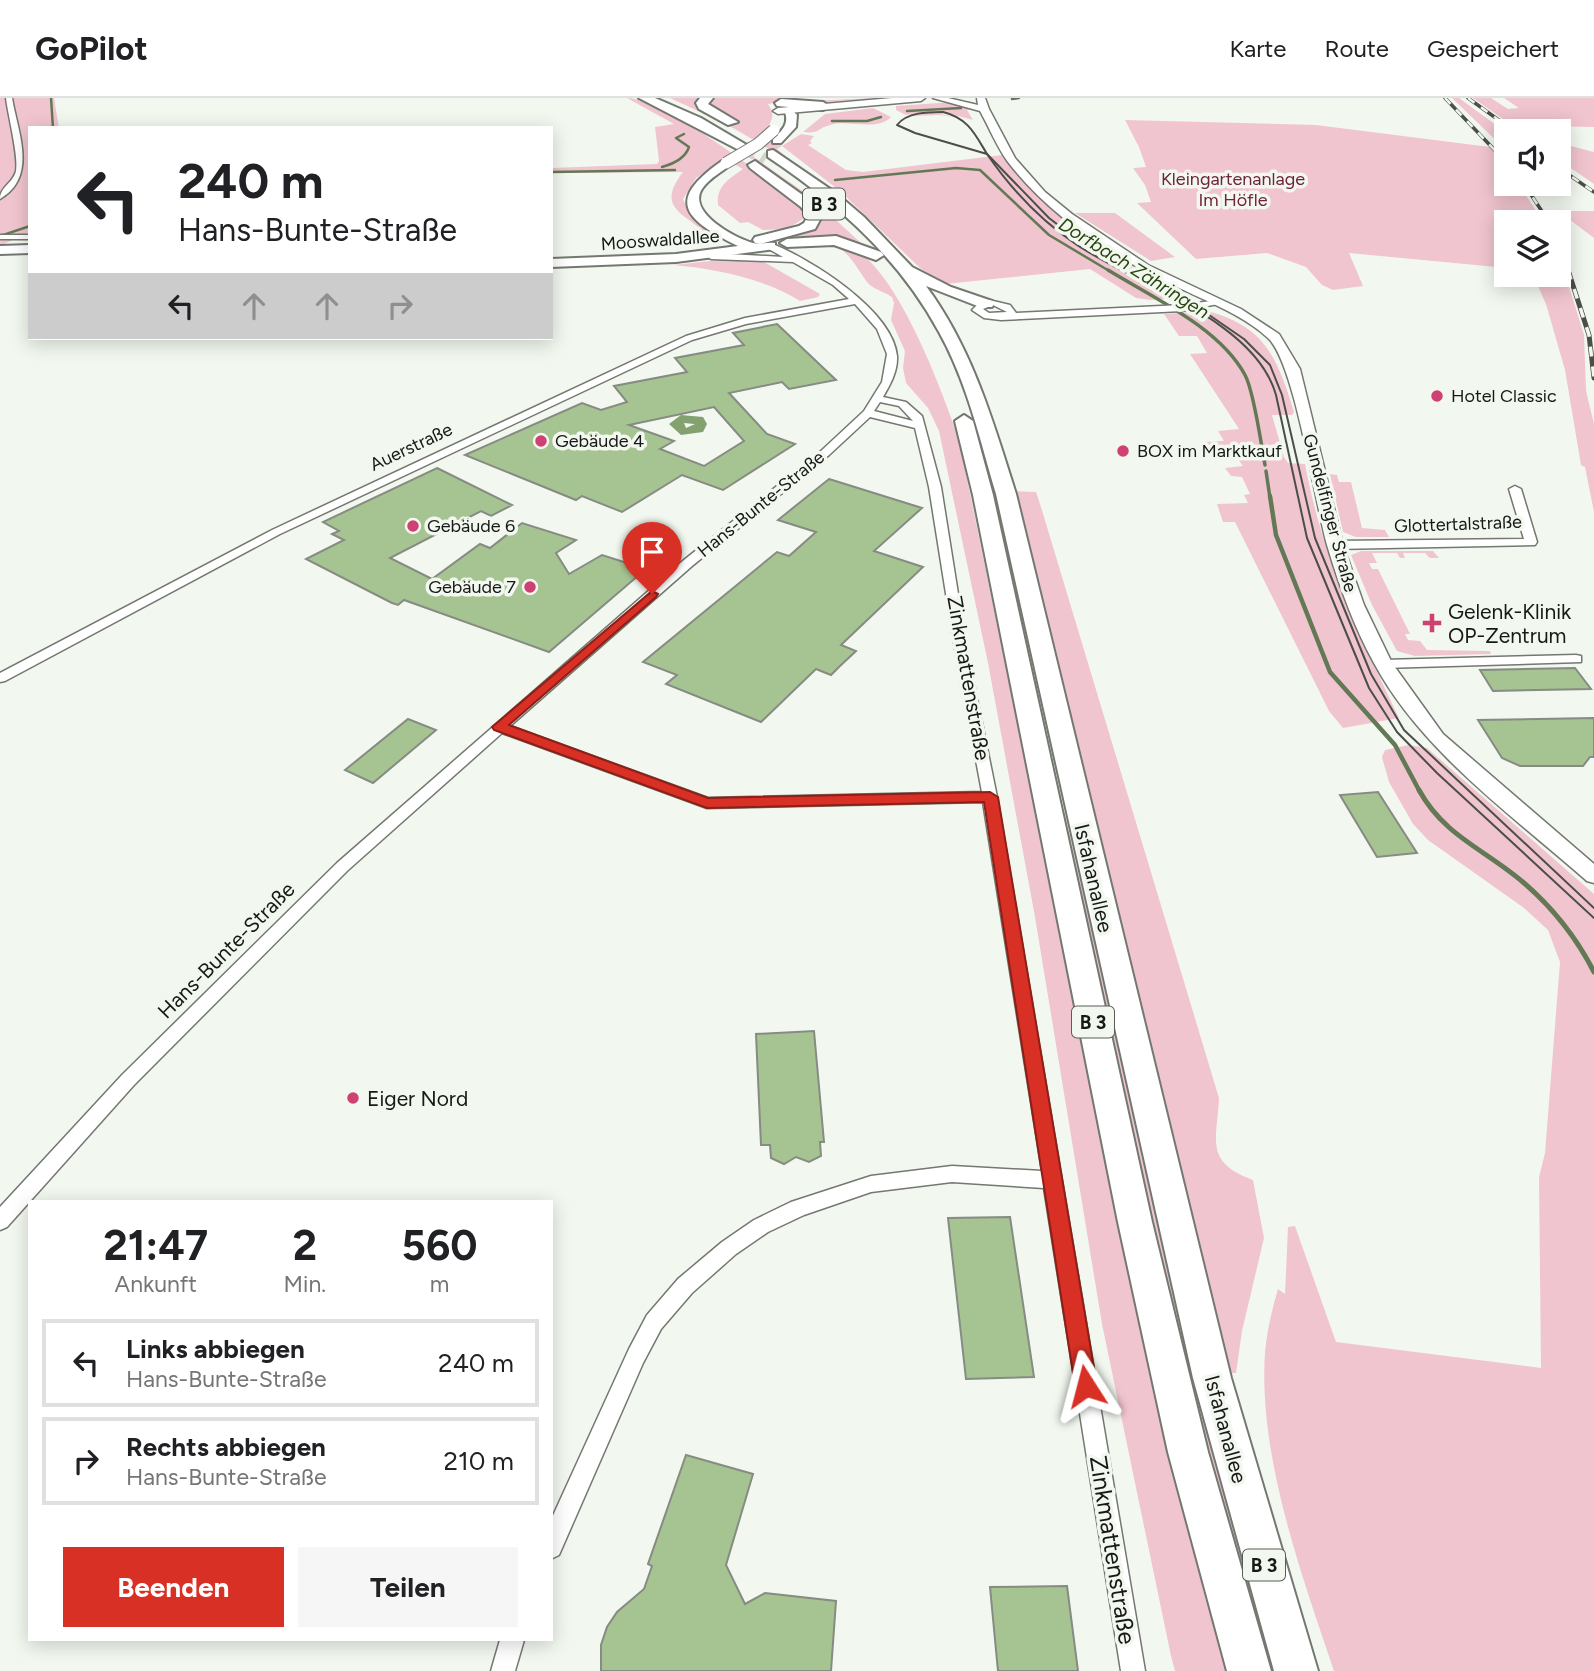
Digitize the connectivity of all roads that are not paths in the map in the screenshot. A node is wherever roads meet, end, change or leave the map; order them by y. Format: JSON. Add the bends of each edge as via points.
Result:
{"nodes":[{"id":1,"x":9,"y":98,"type":"edge"},
{"id":2,"x":645,"y":98,"type":"edge"},
{"id":3,"x":707,"y":98,"type":"edge"},
{"id":4,"x":919,"y":98,"type":"edge"},
{"id":5,"x":943,"y":98,"type":"edge"},
{"id":6,"x":937,"y":99,"type":"edge"},
{"id":7,"x":664,"y":103,"type":"edge"},
{"id":8,"x":978,"y":103,"type":"edge"},
{"id":9,"x":779,"y":107,"type":"edge"},
{"id":10,"x":825,"y":108,"type":"junction"},
{"id":11,"x":789,"y":129,"type":"junction"},
{"id":12,"x":768,"y":157,"type":"junction"},
{"id":13,"x":731,"y":165,"type":"junction"},
{"id":14,"x":0,"y":197,"type":"edge"},
{"id":15,"x":720,"y":230,"type":"junction"},
{"id":16,"x":0,"y":237,"type":"edge"},
{"id":17,"x":28,"y":237,"type":"edge"},
{"id":18,"x":802,"y":241,"type":"junction"},
{"id":19,"x":767,"y":248,"type":"junction"},
{"id":20,"x":28,"y":251,"type":"edge"},
{"id":21,"x":705,"y":252,"type":"junction"},
{"id":22,"x":0,"y":253,"type":"edge"},
{"id":23,"x":876,"y":255,"type":"junction"},
{"id":24,"x":553,"y":256,"type":"edge"},
{"id":25,"x":553,"y":263,"type":"edge"},
{"id":26,"x":903,"y":267,"type":"junction"},
{"id":27,"x":856,"y":300,"type":"junction"},
{"id":28,"x":1213,"y":300,"type":"junction"},
{"id":29,"x":986,"y":304,"type":"joint"},
{"id":30,"x":929,"y":335,"type":"dead end"},
{"id":31,"x":946,"y":371,"type":"dead end"},
{"id":32,"x":879,"y":399,"type":"junction"},
{"id":33,"x":868,"y":413,"type":"junction"},
{"id":34,"x":921,"y":426,"type":"junction"},
{"id":35,"x":1516,"y":489,"type":"dead end"},
{"id":36,"x":1335,"y":545,"type":"junction"},
{"id":37,"x":1576,"y":659,"type":"dead end"},
{"id":38,"x":1383,"y":664,"type":"junction"},
{"id":39,"x":0,"y":678,"type":"edge"},
{"id":40,"x":499,"y":727,"type":"junction"},
{"id":41,"x":990,"y":797,"type":"junction"},
{"id":42,"x":1594,"y":876,"type":"edge"},
{"id":43,"x":1053,"y":1180,"type":"junction"},
{"id":44,"x":0,"y":1221,"type":"edge"},
{"id":45,"x":553,"y":1543,"type":"edge"},
{"id":46,"x":512,"y":1641,"type":"edge"},
{"id":47,"x":503,"y":1671,"type":"edge"},
{"id":48,"x":1133,"y":1671,"type":"edge"},
{"id":49,"x":1249,"y":1671,"type":"edge"},
{"id":50,"x":1296,"y":1671,"type":"edge"}],
"edges":[{"from":1,"to":14,"type":"street","via":[[21,169]]},
{"from":2,"to":7,"type":"highway"},
{"from":3,"to":7,"type":"highway","via":[[703,106],[747,139]]},
{"from":4,"to":6,"type":"street"},
{"from":4,"to":10,"type":"street"},
{"from":5,"to":6,"type":"street"},
{"from":6,"to":8,"type":"street"},
{"from":8,"to":28,"type":"street","name":"Gundelfinger Straße","via":[[1020,170],[1041,194],[1144,267]]},
{"from":9,"to":10,"type":"highway"},
{"from":9,"to":11,"type":"main road"},
{"from":9,"to":13,"type":"main road","name":"Hans-Bunte-Straße","bridge":true,"via":[[774,130]]},
{"from":10,"to":11,"type":"street"},
{"from":11,"to":13,"type":"main road","name":"Hans-Bunte-Straße","via":[[768,147]]},
{"from":12,"to":19,"type":"highway","via":[[813,213],[813,222]]},
{"from":12,"to":23,"type":"highway","number":"B 3"},
{"from":12,"to":26,"type":"highway","name":"Isfahanallee","number":"B 3","via":[[806,169],[812,181]]},
{"from":13,"to":15,"type":"main road","name":"Hans-Bunte-Straße","via":[[699,184],[690,200],[697,215]]},
{"from":13,"to":19,"type":"main road","name":"Hans-Bunte-Straße","via":[[714,184],[709,200],[721,218]]},
{"from":15,"to":19,"type":"main road","name":"Hans-Bunte-Straße"},
{"from":15,"to":21,"type":"main road"},
{"from":16,"to":17,"type":"street"},
{"from":18,"to":19,"type":"highway"},
{"from":18,"to":19,"type":"highway","via":[[791,252]]},
{"from":18,"to":23,"type":"highway","via":[[836,240]]},
{"from":19,"to":21,"type":"main road","name":"Mooswaldallee"},
{"from":19,"to":21,"type":"street","name":"Hans-Bunte-Straße"},
{"from":19,"to":27,"type":"street","name":"Hans-Bunte-Straße","via":[[836,283]]},
{"from":20,"to":22,"type":"main road"},
{"from":21,"to":24,"type":"main road","name":"Mooswaldallee"},
{"from":21,"to":25,"type":"main road","name":"Mooswaldallee"},
{"from":23,"to":30,"type":"highway","number":"B 3"},
{"from":26,"to":29,"type":"highway","via":[[945,290]]},
{"from":26,"to":50,"type":"highway","name":"Isfahanallee","number":"B 3","via":[[933,308],[963,364],[1006,494],[1212,1378]]},
{"from":27,"to":32,"type":"street","name":"Hans-Bunte-Straße","via":[[875,318],[892,354]]},
{"from":27,"to":39,"type":"street","name":"Auerstraße","via":[[745,321],[689,338],[320,510]]},
{"from":28,"to":29,"type":"street","via":[[1008,311]]},
{"from":28,"to":36,"type":"street","name":"Gundelfinger Straße","via":[[1275,337],[1293,369]]},
{"from":31,"to":49,"type":"highway","name":"Isfahanallee","number":"B 3","via":[[983,495],[1181,1425]]},
{"from":32,"to":33,"type":"street","name":"Hans-Bunte-Straße"},
{"from":32,"to":34,"type":"street","via":[[912,409]]},
{"from":33,"to":34,"type":"street"},
{"from":33,"to":40,"type":"street","name":"Hans-Bunte-Straße"},
{"from":34,"to":41,"type":"street","name":"Zinkmattenstraße","via":[[936,487]]},
{"from":35,"to":36,"type":"street","name":"Glottertalstraße","via":[[1531,542]]},
{"from":36,"to":38,"type":"street","name":"Gundelfinger Straße"},
{"from":37,"to":38,"type":"street"},
{"from":38,"to":42,"type":"street","name":"Gundelfinger Straße","via":[[1426,728]]},
{"from":40,"to":41,"type":"street","via":[[707,803]]},
{"from":40,"to":44,"type":"street","name":"Hans-Bunte-Straße","via":[[261,945],[72,1138]]},
{"from":41,"to":43,"type":"street","name":"Zinkmattenstraße"},
{"from":43,"to":45,"type":"street","via":[[952,1174],[872,1184],[798,1208],[729,1248],[685,1286],[654,1322]]},
{"from":43,"to":48,"type":"street","name":"Zinkmattenstraße"},
{"from":46,"to":47,"type":"street"}]}
